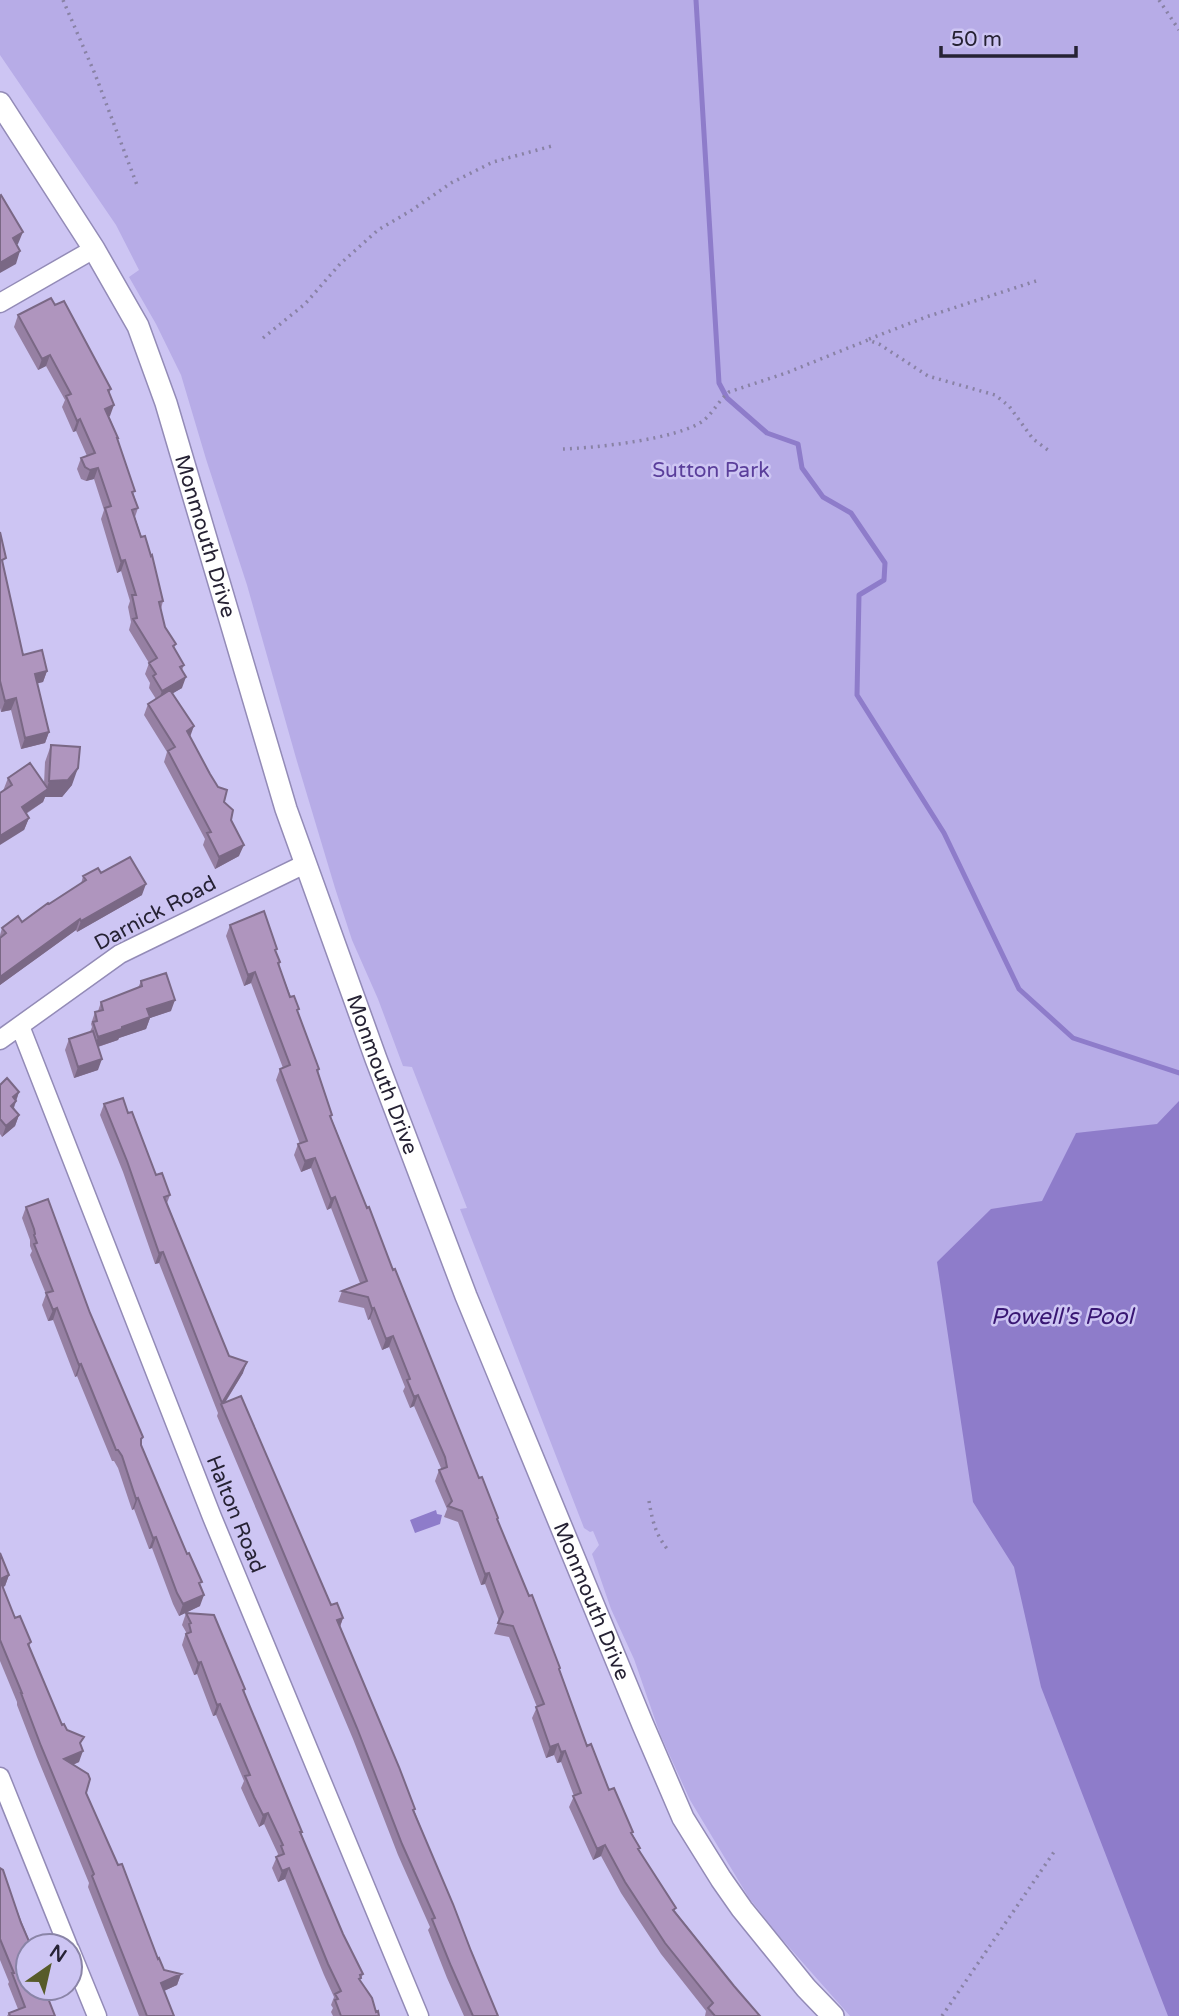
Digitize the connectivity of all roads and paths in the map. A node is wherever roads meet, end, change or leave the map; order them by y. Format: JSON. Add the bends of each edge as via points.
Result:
{"nodes":[{"id":1,"x":63,"y":0,"type":"edge"},
{"id":2,"x":1158,"y":0,"type":"edge"},
{"id":3,"x":1179,"y":30,"type":"edge"},
{"id":4,"x":0,"y":103,"type":"edge"},
{"id":5,"x":552,"y":146,"type":"dead end"},
{"id":6,"x":137,"y":185,"type":"dead end"},
{"id":7,"x":94,"y":249,"type":"junction"},
{"id":8,"x":1036,"y":281,"type":"dead end"},
{"id":9,"x":0,"y":303,"type":"edge"},
{"id":10,"x":263,"y":338,"type":"dead end"},
{"id":11,"x":868,"y":340,"type":"junction"},
{"id":12,"x":563,"y":449,"type":"dead end"},
{"id":13,"x":1048,"y":450,"type":"dead end"},
{"id":14,"x":305,"y":864,"type":"junction"},
{"id":15,"x":20,"y":1026,"type":"junction"},
{"id":16,"x":0,"y":1040,"type":"edge"},
{"id":17,"x":649,"y":1501,"type":"dead end"},
{"id":18,"x":668,"y":1550,"type":"dead end"},
{"id":19,"x":0,"y":1777,"type":"edge"},
{"id":20,"x":6,"y":1810,"type":"edge"},
{"id":21,"x":1056,"y":1849,"type":"dead end"},
{"id":22,"x":62,"y":1932,"type":"edge"},
{"id":23,"x":84,"y":1984,"type":"edge"},
{"id":24,"x":97,"y":2016,"type":"edge"},
{"id":25,"x":419,"y":2016,"type":"edge"},
{"id":26,"x":833,"y":2016,"type":"edge"},
{"id":27,"x":942,"y":2016,"type":"edge"}],
"edges":[{"from":1,"to":6,"type":"path"},
{"from":2,"to":3,"type":"path"},
{"from":4,"to":7,"type":"street","name":"Monmouth Drive"},
{"from":5,"to":10,"type":"path","via":[[493,162],[378,230],[305,304]]},
{"from":7,"to":9,"type":"street"},
{"from":7,"to":14,"type":"street","name":"Monmouth Drive","via":[[138,326],[166,403]]},
{"from":8,"to":11,"type":"path"},
{"from":11,"to":12,"type":"path","via":[[729,393],[704,420],[687,429],[608,446]]},
{"from":11,"to":13,"type":"path","via":[[928,376],[996,395]]},
{"from":14,"to":15,"type":"street","name":"Darnick Road","via":[[120,954]]},
{"from":14,"to":26,"type":"street","name":"Monmouth Drive","via":[[466,1296],[683,1818],[742,1909]]},
{"from":15,"to":16,"type":"street","name":"Darnick Road"},
{"from":15,"to":25,"type":"street","name":"Halton Road","via":[[212,1517]]},
{"from":17,"to":18,"type":"path","via":[[654,1527]]},
{"from":19,"to":20,"type":"street"},
{"from":20,"to":22,"type":"street"},
{"from":21,"to":27,"type":"path"},
{"from":23,"to":24,"type":"street"}]}
